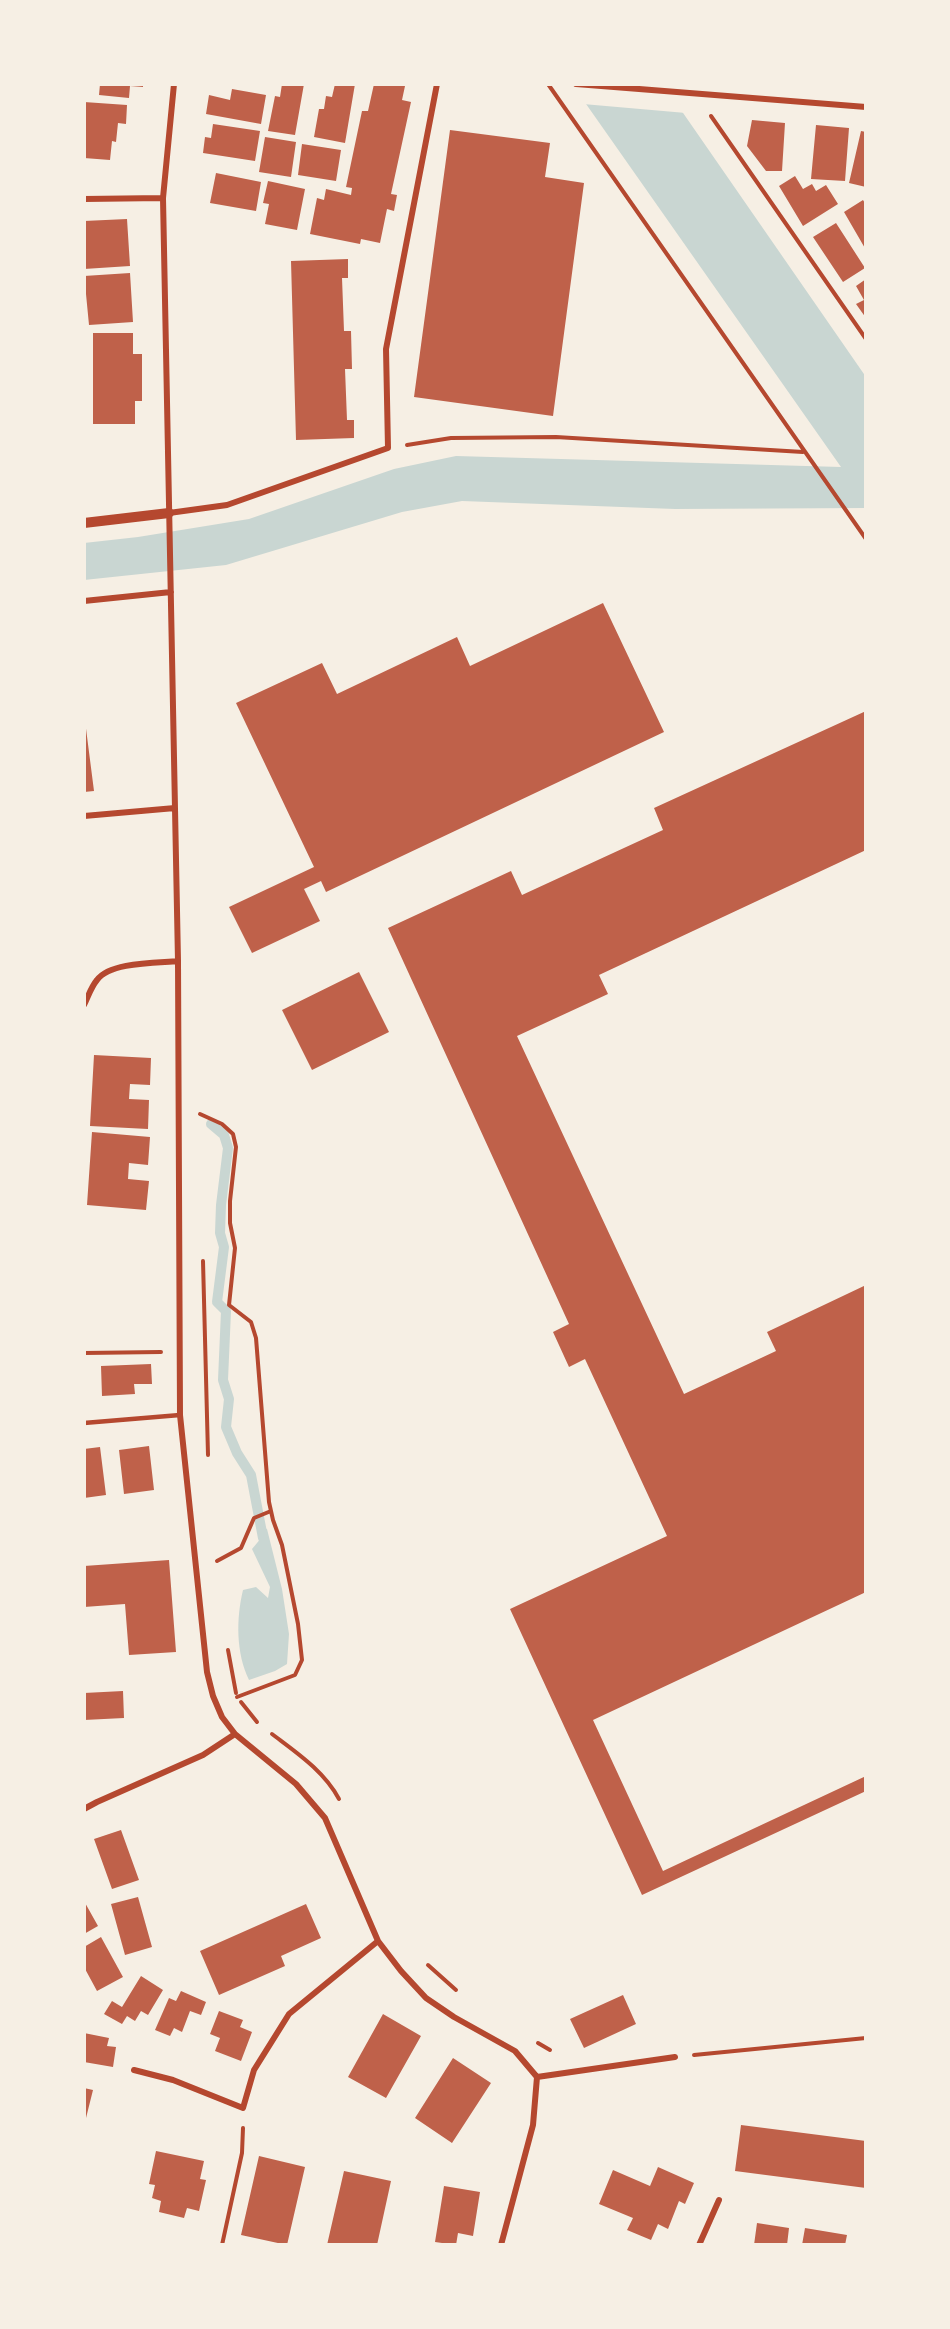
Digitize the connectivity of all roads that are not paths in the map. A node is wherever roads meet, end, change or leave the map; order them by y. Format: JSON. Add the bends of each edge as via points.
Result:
{"nodes":[{"id":1,"x":174,"y":84,"type":"edge"},
{"id":2,"x":437,"y":84,"type":"edge"},
{"id":3,"x":576,"y":84,"type":"edge"},
{"id":4,"x":866,"y":106,"type":"edge"},
{"id":5,"x":163,"y":198,"type":"junction"},
{"id":6,"x":84,"y":199,"type":"edge"},
{"id":7,"x":169,"y":516,"type":"junction"},
{"id":8,"x":84,"y":523,"type":"edge"},
{"id":9,"x":171,"y":592,"type":"junction"},
{"id":10,"x":84,"y":601,"type":"edge"},
{"id":11,"x":174,"y":808,"type":"junction"},
{"id":12,"x":84,"y":816,"type":"edge"},
{"id":13,"x":178,"y":961,"type":"junction"},
{"id":14,"x":84,"y":1005,"type":"edge"},
{"id":15,"x":180,"y":1415,"type":"junction"},
{"id":16,"x":84,"y":1423,"type":"edge"},
{"id":17,"x":235,"y":1734,"type":"junction"},
{"id":18,"x":84,"y":1809,"type":"edge"},
{"id":19,"x":378,"y":1941,"type":"junction"},
{"id":20,"x":675,"y":2057,"type":"road end"},
{"id":21,"x":134,"y":2070,"type":"dead end"},
{"id":22,"x":537,"y":2077,"type":"junction"},
{"id":23,"x":719,"y":2200,"type":"dead end"},
{"id":24,"x":501,"y":2245,"type":"edge"},
{"id":25,"x":699,"y":2245,"type":"edge"}],
"edges":[{"from":1,"to":5,"type":"street"},
{"from":2,"to":7,"type":"street","via":[[386,349],[388,448],[227,505]]},
{"from":3,"to":4,"type":"street"},
{"from":5,"to":6,"type":"street"},
{"from":5,"to":7,"type":"street"},
{"from":7,"to":8,"type":"street"},
{"from":7,"to":9,"type":"street"},
{"from":9,"to":10,"type":"street"},
{"from":9,"to":11,"type":"street"},
{"from":11,"to":12,"type":"street"},
{"from":11,"to":13,"type":"street"},
{"from":13,"to":14,"type":"street","via":[[105,972],[96,980]]},
{"from":13,"to":15,"type":"street"},
{"from":15,"to":16,"type":"lane"},
{"from":15,"to":17,"type":"street","via":[[207,1672],[222,1717]]},
{"from":17,"to":18,"type":"street","via":[[203,1755]]},
{"from":17,"to":19,"type":"street","via":[[296,1784],[325,1818]]},
{"from":19,"to":21,"type":"street","via":[[289,2014],[254,2070],[243,2108],[173,2080]]},
{"from":19,"to":22,"type":"street","via":[[426,1998],[515,2051]]},
{"from":20,"to":22,"type":"street"},
{"from":22,"to":24,"type":"street","via":[[533,2125]]},
{"from":23,"to":25,"type":"street"}]}
